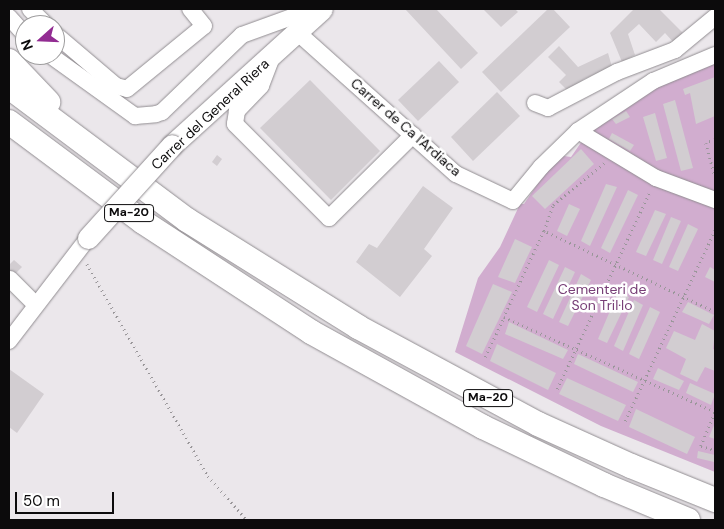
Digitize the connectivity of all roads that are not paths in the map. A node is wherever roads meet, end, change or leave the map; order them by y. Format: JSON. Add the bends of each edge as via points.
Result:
{"nodes":[{"id":1,"x":190,"y":9,"type":"edge"},
{"id":2,"x":314,"y":9,"type":"edge"},
{"id":3,"x":322,"y":9,"type":"edge"},
{"id":4,"x":715,"y":17,"type":"edge"},
{"id":5,"x":297,"y":32,"type":"junction"},
{"id":6,"x":65,"y":43,"type":"edge"},
{"id":7,"x":715,"y":55,"type":"edge"},
{"id":8,"x":272,"y":57,"type":"junction"},
{"id":9,"x":9,"y":61,"type":"edge"},
{"id":10,"x":64,"y":65,"type":"edge"},
{"id":11,"x":9,"y":87,"type":"edge"},
{"id":12,"x":535,"y":103,"type":"dead end"},
{"id":13,"x":9,"y":122,"type":"edge"},
{"id":14,"x":578,"y":131,"type":"junction"},
{"id":15,"x":413,"y":134,"type":"junction"},
{"id":16,"x":101,"y":158,"type":"junction"},
{"id":17,"x":715,"y":200,"type":"edge"},
{"id":18,"x":84,"y":244,"type":"joint"},
{"id":19,"x":10,"y":279,"type":"edge"},
{"id":20,"x":35,"y":304,"type":"junction"},
{"id":21,"x":9,"y":341,"type":"edge"},
{"id":22,"x":715,"y":500,"type":"edge"},
{"id":23,"x":688,"y":520,"type":"edge"}],
"edges":[{"from":1,"to":6,"type":"street","via":[[204,26],[128,89],[116,86]]},
{"from":2,"to":10,"type":"street","via":[[242,35],[162,112],[156,114],[135,116]]},
{"from":3,"to":5,"type":"main road","name":"Carrer del General Riera"},
{"from":4,"to":12,"type":"street","via":[[675,50],[616,72],[548,108]]},
{"from":5,"to":8,"type":"main road","name":"Carrer del General Riera"},
{"from":5,"to":15,"type":"street","name":"Carrer de Ca l'Ardiaca"},
{"from":7,"to":14,"type":"street","name":"Carrer de Ca l'Ardiaca","via":[[653,81]]},
{"from":8,"to":15,"type":"street","via":[[261,86],[237,111],[235,124],[329,218]]},
{"from":8,"to":18,"type":"main road","name":"Carrer del General Riera","bridge":true,"via":[[172,145]]},
{"from":9,"to":16,"type":"highway"},
{"from":11,"to":16,"type":"highway","number":"Ma-20"},
{"from":13,"to":23,"type":"highway","number":"Ma-20","via":[[143,222],[311,332],[483,427],[604,486]]},
{"from":14,"to":15,"type":"street","name":"Carrer de Ca l'Ardiaca","via":[[541,166],[513,201],[456,174]]},
{"from":14,"to":17,"type":"street","via":[[656,178]]},
{"from":16,"to":22,"type":"highway","number":"Ma-20","via":[[271,275],[440,374],[600,453]]},
{"from":18,"to":20,"type":"street","name":"Carrer del General Riera"},
{"from":19,"to":20,"type":"street"},
{"from":20,"to":21,"type":"street","name":"Carrer del General Riera"}]}
